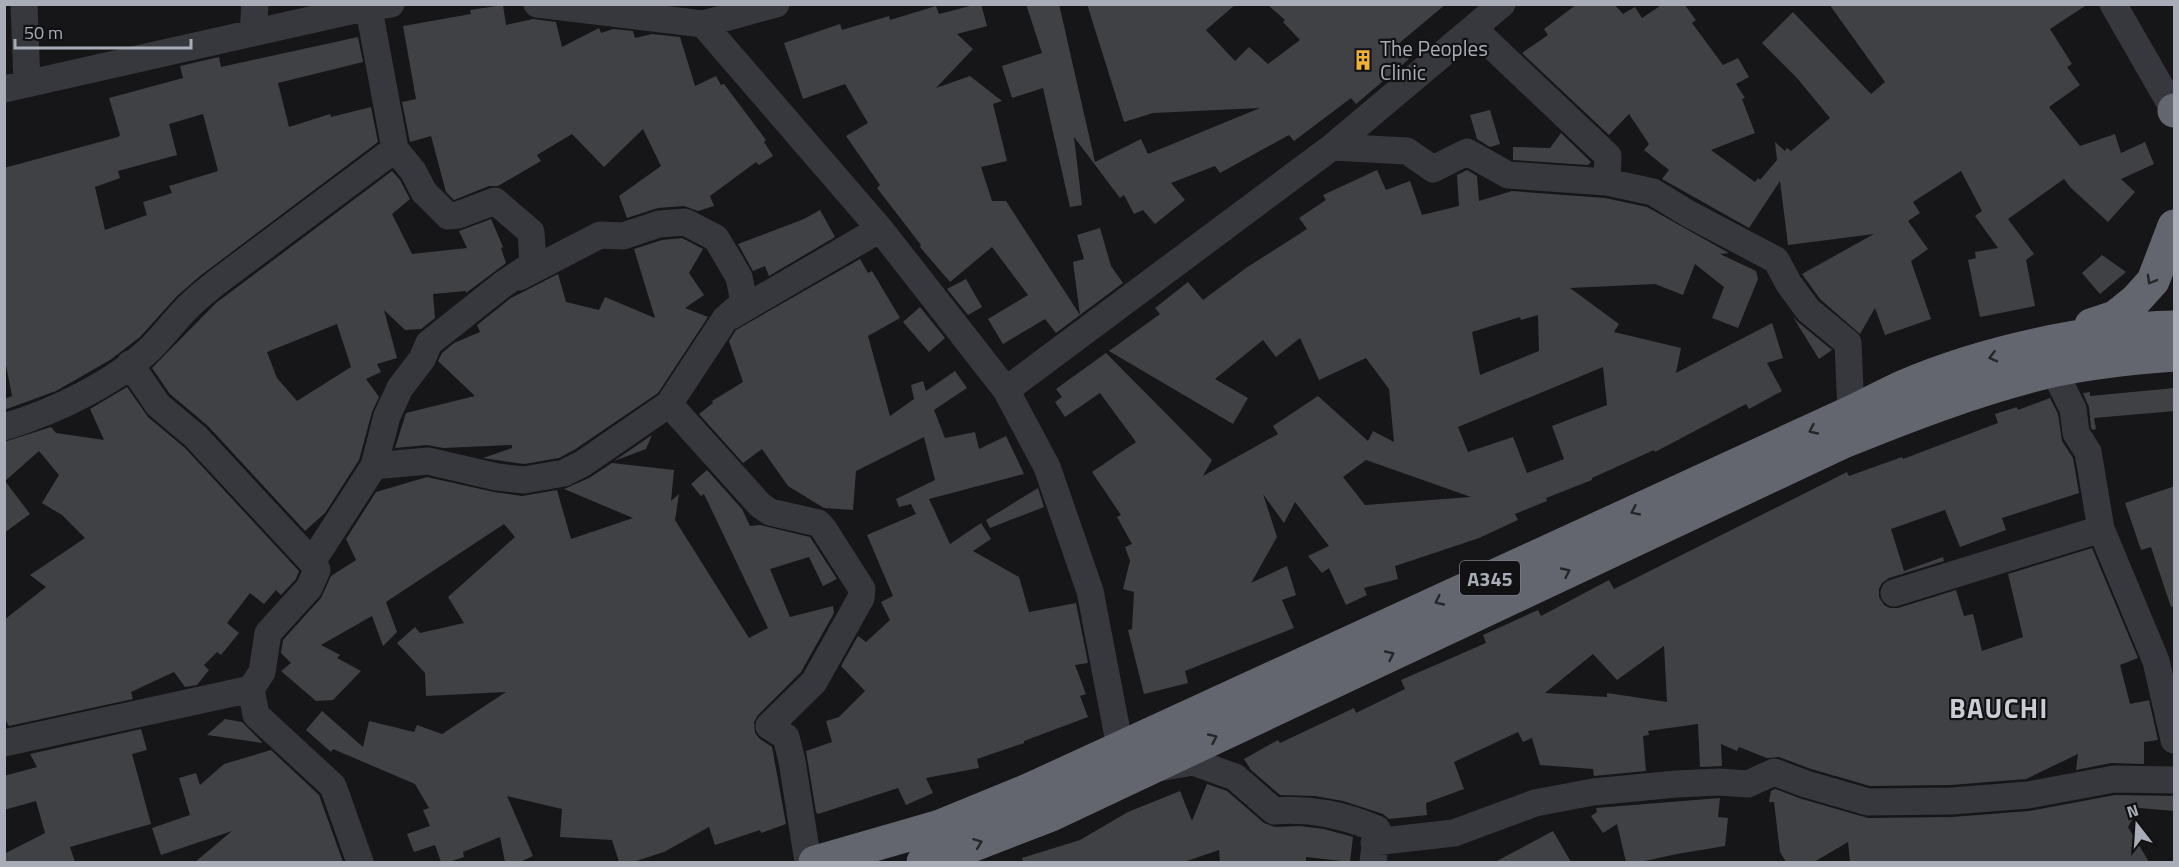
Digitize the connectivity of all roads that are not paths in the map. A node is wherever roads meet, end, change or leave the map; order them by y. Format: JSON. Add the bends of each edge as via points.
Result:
{"nodes":[{"id":1,"x":24,"y":4,"type":"edge"},
{"id":2,"x":255,"y":4,"type":"edge"},
{"id":3,"x":537,"y":4,"type":"edge"},
{"id":4,"x":776,"y":4,"type":"edge"},
{"id":5,"x":1502,"y":4,"type":"edge"},
{"id":6,"x":2113,"y":4,"type":"edge"},
{"id":7,"x":2122,"y":4,"type":"edge"},
{"id":8,"x":376,"y":5,"type":"edge"},
{"id":9,"x":703,"y":24,"type":"junction"},
{"id":10,"x":1474,"y":29,"type":"junction"},
{"id":11,"x":253,"y":33,"type":"junction"},
{"id":12,"x":16,"y":86,"type":"edge"},
{"id":13,"x":2175,"y":90,"type":"edge"},
{"id":14,"x":2175,"y":111,"type":"edge"},
{"id":15,"x":1332,"y":147,"type":"junction"},
{"id":16,"x":395,"y":149,"type":"junction"},
{"id":17,"x":1607,"y":182,"type":"junction"},
{"id":18,"x":2175,"y":226,"type":"edge"},
{"id":19,"x":880,"y":229,"type":"junction"},
{"id":20,"x":502,"y":285,"type":"junction"},
{"id":21,"x":725,"y":319,"type":"junction"},
{"id":22,"x":2175,"y":327,"type":"edge"},
{"id":23,"x":2030,"y":347,"type":"junction"},
{"id":24,"x":2175,"y":355,"type":"edge"},
{"id":25,"x":130,"y":364,"type":"junction"},
{"id":26,"x":2054,"y":371,"type":"junction"},
{"id":27,"x":1005,"y":390,"type":"junction"},
{"id":28,"x":669,"y":404,"type":"junction"},
{"id":29,"x":1851,"y":412,"type":"junction"},
{"id":30,"x":4,"y":427,"type":"edge"},
{"id":31,"x":374,"y":466,"type":"junction"},
{"id":32,"x":2101,"y":529,"type":"junction"},
{"id":33,"x":312,"y":562,"type":"junction"},
{"id":34,"x":1894,"y":593,"type":"dead end"},
{"id":35,"x":251,"y":689,"type":"junction"},
{"id":36,"x":2175,"y":740,"type":"edge"},
{"id":37,"x":4,"y":743,"type":"edge"},
{"id":38,"x":1130,"y":760,"type":"junction"},
{"id":39,"x":2175,"y":780,"type":"edge"},
{"id":40,"x":1374,"y":852,"type":"edge"},
{"id":41,"x":360,"y":862,"type":"edge"},
{"id":42,"x":808,"y":862,"type":"edge"},
{"id":43,"x":814,"y":862,"type":"edge"},
{"id":44,"x":923,"y":862,"type":"edge"}],
"edges":[{"from":1,"to":12,"type":"street"},
{"from":2,"to":11,"type":"street"},
{"from":3,"to":9,"type":"street"},
{"from":4,"to":9,"type":"street"},
{"from":5,"to":10,"type":"street"},
{"from":6,"to":14,"type":"street"},
{"from":7,"to":13,"type":"street"},
{"from":8,"to":11,"type":"street"},
{"from":8,"to":16,"type":"street"},
{"from":9,"to":19,"type":"street"},
{"from":10,"to":15,"type":"street"},
{"from":10,"to":17,"type":"street","via":[[1608,156]]},
{"from":11,"to":12,"type":"street"},
{"from":15,"to":17,"type":"street","via":[[1407,151],[1434,169],[1467,152],[1508,176]]},
{"from":15,"to":27,"type":"street"},
{"from":16,"to":20,"type":"street","via":[[424,192],[448,216],[495,201],[531,232],[533,264]]},
{"from":16,"to":25,"type":"street","via":[[217,282]]},
{"from":17,"to":29,"type":"street","via":[[1653,192],[1776,260],[1808,310],[1848,343]]},
{"from":18,"to":23,"type":"highway","one_way":true,"via":[[2153,281],[2135,301],[2115,317]]},
{"from":19,"to":21,"type":"street"},
{"from":19,"to":27,"type":"street"},
{"from":20,"to":21,"type":"street","via":[[600,235],[623,236],[659,224],[685,222],[716,238],[739,277],[744,302]]},
{"from":20,"to":31,"type":"street","via":[[429,343],[400,388]]},
{"from":21,"to":28,"type":"street"},
{"from":22,"to":23,"type":"highway","number":"A345","via":[[2131,328]]},
{"from":23,"to":29,"type":"highway","number":"A345","one_way":true,"via":[[1974,361],[1905,386]]},
{"from":24,"to":26,"type":"highway","number":"A345"},
{"from":25,"to":30,"type":"street","via":[[43,415]]},
{"from":25,"to":33,"type":"street","via":[[158,405],[196,437]]},
{"from":26,"to":32,"type":"street","via":[[2073,409],[2076,433],[2088,452]]},
{"from":38,"to":26,"type":"highway","number":"A345","one_way":true,"via":[[1841,443],[1917,412]]},
{"from":27,"to":38,"type":"street","via":[[1047,467],[1090,591]]},
{"from":28,"to":31,"type":"street","via":[[582,464],[548,477],[497,477],[428,461]]},
{"from":28,"to":42,"type":"street","via":[[760,505],[824,528],[862,589],[861,598],[814,682],[769,726],[786,737]]},
{"from":29,"to":38,"type":"highway","number":"A345","one_way":true},
{"from":31,"to":33,"type":"street"},
{"from":32,"to":34,"type":"street"},
{"from":32,"to":36,"type":"street","via":[[2156,661]]},
{"from":33,"to":35,"type":"street","via":[[317,570],[309,588],[268,633],[262,672]]},
{"from":35,"to":37,"type":"street"},
{"from":35,"to":41,"type":"street","via":[[256,715],[333,786]]},
{"from":38,"to":40,"type":"street","via":[[1193,762],[1235,777],[1274,811],[1299,809],[1350,818],[1377,829]]},
{"from":38,"to":43,"type":"highway","number":"A345","via":[[1028,790],[940,826]]},
{"from":44,"to":38,"type":"highway","number":"A345","one_way":true,"via":[[1051,815]]},
{"from":39,"to":40,"type":"street","via":[[2114,779],[2028,795],[1868,802],[1773,772],[1748,784],[1676,784],[1593,792],[1535,803],[1454,833]]}]}
